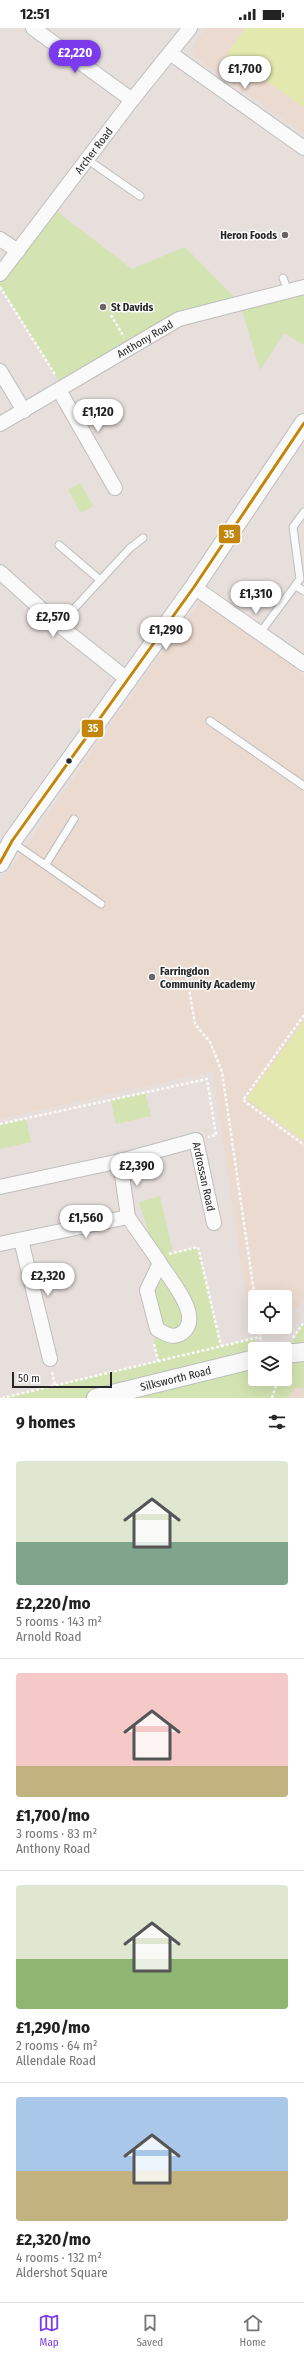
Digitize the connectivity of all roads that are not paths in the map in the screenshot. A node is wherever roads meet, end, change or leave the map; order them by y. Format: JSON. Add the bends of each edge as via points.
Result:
{"nodes":[{"id":1,"x":33,"y":28,"type":"edge"},
{"id":2,"x":190,"y":28,"type":"edge"},
{"id":3,"x":170,"y":53,"type":"junction"},
{"id":4,"x":132,"y":100,"type":"junction"},
{"id":5,"x":304,"y":148,"type":"edge"},
{"id":6,"x":88,"y":160,"type":"junction"},
{"id":7,"x":140,"y":196,"type":"dead end"},
{"id":8,"x":0,"y":239,"type":"edge"},
{"id":9,"x":18,"y":251,"type":"junction"},
{"id":10,"x":0,"y":274,"type":"edge"},
{"id":11,"x":304,"y":287,"type":"edge"},
{"id":12,"x":0,"y":371,"type":"edge"},
{"id":13,"x":61,"y":389,"type":"junction"},
{"id":14,"x":24,"y":411,"type":"junction"},
{"id":15,"x":304,"y":423,"type":"edge"},
{"id":16,"x":0,"y":424,"type":"edge"},
{"id":17,"x":115,"y":488,"type":"dead end"},
{"id":18,"x":304,"y":512,"type":"edge"},
{"id":19,"x":143,"y":538,"type":"dead end"},
{"id":20,"x":59,"y":545,"type":"dead end"},
{"id":21,"x":0,"y":572,"type":"edge"},
{"id":22,"x":100,"y":580,"type":"junction"},
{"id":23,"x":296,"y":586,"type":"junction"},
{"id":24,"x":194,"y":587,"type":"junction"},
{"id":25,"x":304,"y":591,"type":"edge"},
{"id":26,"x":59,"y":625,"type":"junction"},
{"id":27,"x":260,"y":633,"type":"junction"},
{"id":28,"x":304,"y":664,"type":"edge"},
{"id":29,"x":127,"y":679,"type":"junction"},
{"id":30,"x":210,"y":721,"type":"dead end"},
{"id":31,"x":304,"y":786,"type":"edge"},
{"id":32,"x":74,"y":819,"type":"dead end"},
{"id":33,"x":12,"y":841,"type":"junction"},
{"id":34,"x":0,"y":863,"type":"edge"},
{"id":35,"x":46,"y":864,"type":"junction"},
{"id":36,"x":101,"y":904,"type":"dead end"},
{"id":37,"x":120,"y":1161,"type":"junction"},
{"id":38,"x":0,"y":1187,"type":"edge"},
{"id":39,"x":128,"y":1216,"type":"junction"},
{"id":40,"x":214,"y":1223,"type":"dead end"},
{"id":41,"x":21,"y":1240,"type":"junction"},
{"id":42,"x":0,"y":1244,"type":"edge"},
{"id":43,"x":158,"y":1260,"type":"junction"},
{"id":44,"x":292,"y":1351,"type":"edge"},
{"id":45,"x":304,"y":1352,"type":"edge"},
{"id":46,"x":50,"y":1359,"type":"dead end"},
{"id":47,"x":248,"y":1361,"type":"edge"},
{"id":48,"x":96,"y":1398,"type":"edge"}],
"edges":[{"from":1,"to":4,"type":"street"},
{"from":2,"to":3,"type":"street","name":"Archer Road"},
{"from":3,"to":4,"type":"street","name":"Archer Road"},
{"from":3,"to":5,"type":"street"},
{"from":4,"to":6,"type":"street","name":"Archer Road"},
{"from":6,"to":7,"type":"lane"},
{"from":6,"to":9,"type":"street","name":"Archer Road"},
{"from":8,"to":9,"type":"street"},
{"from":9,"to":10,"type":"street","name":"Archer Road"},
{"from":11,"to":13,"type":"street","name":"Anthony Road","via":[[285,285],[179,319]]},
{"from":12,"to":14,"type":"street"},
{"from":13,"to":14,"type":"street","name":"Anthony Road"},
{"from":13,"to":17,"type":"street"},
{"from":14,"to":16,"type":"street","name":"Anthony Road"},
{"from":15,"to":24,"type":"street"},
{"from":18,"to":23,"type":"lane","via":[[293,527],[300,579]]},
{"from":19,"to":22,"type":"lane"},
{"from":20,"to":22,"type":"lane"},
{"from":21,"to":26,"type":"street"},
{"from":22,"to":26,"type":"lane"},
{"from":23,"to":25,"type":"lane"},
{"from":23,"to":27,"type":"lane"},
{"from":24,"to":27,"type":"street"},
{"from":24,"to":29,"type":"street"},
{"from":26,"to":29,"type":"street"},
{"from":27,"to":28,"type":"street"},
{"from":29,"to":33,"type":"street"},
{"from":30,"to":31,"type":"lane"},
{"from":32,"to":35,"type":"lane"},
{"from":33,"to":34,"type":"street"},
{"from":33,"to":35,"type":"lane"},
{"from":35,"to":36,"type":"lane"},
{"from":37,"to":38,"type":"street","name":"Ardrossan Road"},
{"from":37,"to":39,"type":"street"},
{"from":37,"to":40,"type":"street","name":"Ardrossan Road","via":[[196,1140]]},
{"from":39,"to":41,"type":"street"},
{"from":39,"to":43,"type":"street"},
{"from":41,"to":42,"type":"street"},
{"from":41,"to":46,"type":"street"},
{"from":43,"to":43,"type":"street","via":[[189,1310],[190,1321],[187,1329],[179,1335],[168,1336],[157,1329],[147,1290]]},
{"from":44,"to":45,"type":"street"},
{"from":47,"to":48,"type":"street","name":"Silksworth Road"}]}
